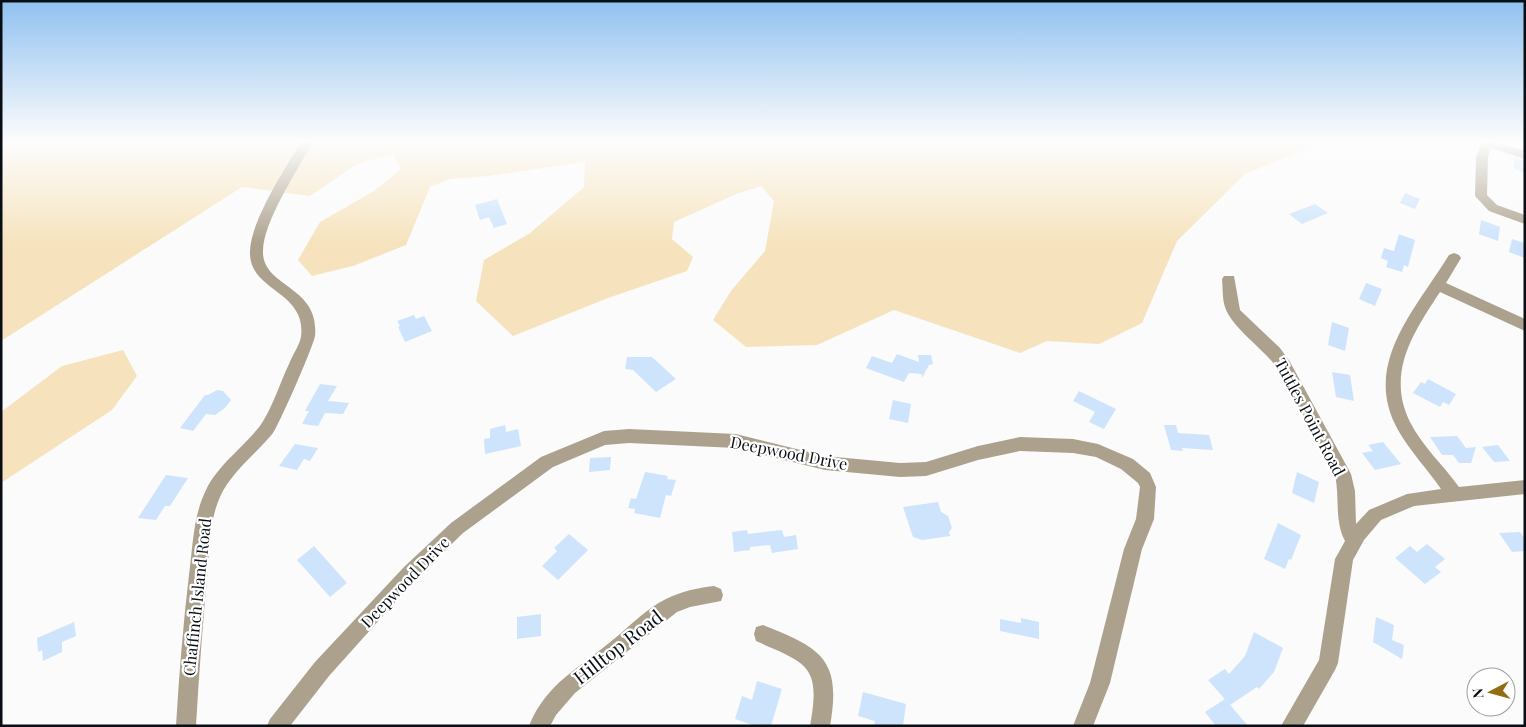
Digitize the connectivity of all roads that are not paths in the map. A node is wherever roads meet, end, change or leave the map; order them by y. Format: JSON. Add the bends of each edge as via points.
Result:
{"nodes":[{"id":1,"x":289,"y":176,"type":"edge"},
{"id":2,"x":1482,"y":176,"type":"edge"},
{"id":3,"x":1525,"y":220,"type":"edge"},
{"id":4,"x":1454,"y":258,"type":"dead end"},
{"id":5,"x":1229,"y":279,"type":"dead end"},
{"id":6,"x":1438,"y":285,"type":"junction"},
{"id":7,"x":1525,"y":326,"type":"edge"},
{"id":8,"x":1525,"y":487,"type":"edge"},
{"id":9,"x":1454,"y":493,"type":"junction"},
{"id":10,"x":1354,"y":540,"type":"junction"},
{"id":11,"x":714,"y":595,"type":"dead end"},
{"id":12,"x":762,"y":634,"type":"dead end"},
{"id":13,"x":186,"y":726,"type":"edge"},
{"id":14,"x":277,"y":726,"type":"edge"},
{"id":15,"x":539,"y":726,"type":"edge"},
{"id":16,"x":820,"y":726,"type":"edge"},
{"id":17,"x":1083,"y":726,"type":"edge"},
{"id":18,"x":1291,"y":726,"type":"edge"}],
"edges":[{"from":1,"to":13,"type":"street","name":"Chaffinch Island Road","via":[[264,227],[256,252],[262,272],[304,306],[310,326],[308,338],[268,427],[222,478],[205,513],[190,650]]},
{"from":2,"to":3,"type":"street","via":[[1481,196],[1493,208]]},
{"from":4,"to":6,"type":"street"},
{"from":5,"to":10,"type":"street","name":"Tuttles Point Road","via":[[1234,312],[1285,366],[1343,474],[1347,492],[1345,520]]},
{"from":6,"to":7,"type":"street"},
{"from":6,"to":9,"type":"street","via":[[1400,345],[1391,390],[1402,423]]},
{"from":8,"to":9,"type":"street"},
{"from":9,"to":10,"type":"street","via":[[1413,499],[1375,514]]},
{"from":10,"to":18,"type":"street","via":[[1344,559],[1328,663]]},
{"from":11,"to":15,"type":"street","name":"Hilltop Road","via":[[689,598],[670,606],[568,686]]},
{"from":12,"to":16,"type":"street","via":[[806,653],[819,668],[825,684]]},
{"from":14,"to":17,"type":"street","name":"Deepwood Drive","via":[[322,669],[410,573],[457,528],[547,462],[604,438],[629,436],[736,441],[825,463],[900,470],[926,470],[978,453],[1020,444],[1073,446],[1098,451],[1127,464],[1144,478],[1148,487],[1145,519],[1133,549],[1100,683]]}]}
